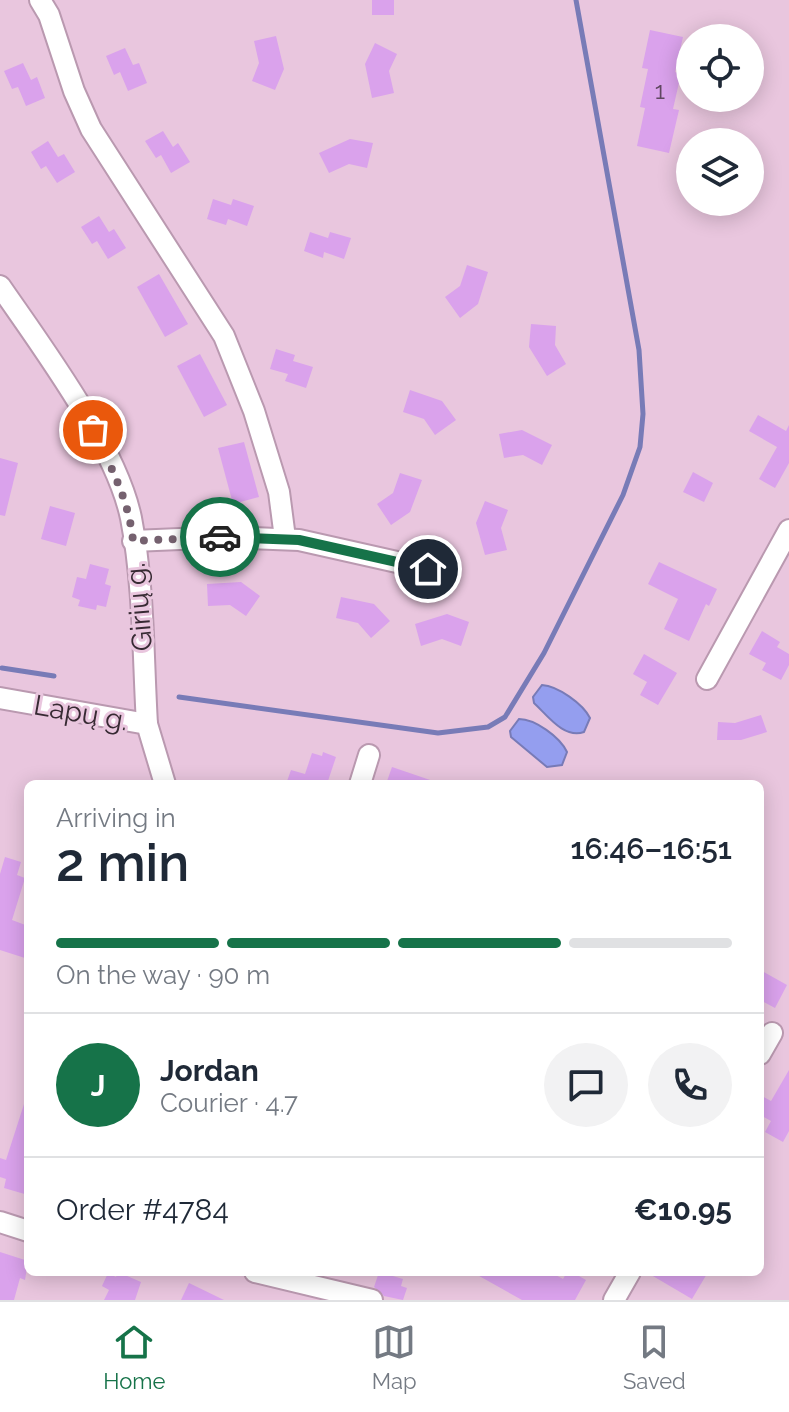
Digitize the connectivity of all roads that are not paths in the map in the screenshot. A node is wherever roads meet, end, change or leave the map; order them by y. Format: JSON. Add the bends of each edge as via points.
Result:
{"nodes":[{"id":1,"x":40,"y":0,"type":"edge"},
{"id":2,"x":0,"y":286,"type":"edge"},
{"id":3,"x":789,"y":530,"type":"edge"},
{"id":4,"x":285,"y":538,"type":"junction"},
{"id":5,"x":133,"y":541,"type":"junction"},
{"id":6,"x":428,"y":569,"type":"dead end"},
{"id":7,"x":707,"y":679,"type":"dead end"},
{"id":8,"x":0,"y":698,"type":"edge"},
{"id":9,"x":147,"y":724,"type":"junction"},
{"id":10,"x":369,"y":755,"type":"dead end"},
{"id":11,"x":164,"y":780,"type":"edge"},
{"id":12,"x":361,"y":780,"type":"edge"},
{"id":13,"x":772,"y":1033,"type":"dead end"},
{"id":14,"x":764,"y":1047,"type":"edge"},
{"id":15,"x":0,"y":1222,"type":"edge"},
{"id":16,"x":24,"y":1230,"type":"edge"},
{"id":17,"x":272,"y":1276,"type":"edge"},
{"id":18,"x":623,"y":1276,"type":"edge"},
{"id":19,"x":372,"y":1300,"type":"edge"},
{"id":20,"x":614,"y":1300,"type":"edge"}],
"edges":[{"from":1,"to":4,"type":"street","via":[[91,129],[224,336],[279,492]]},
{"from":2,"to":5,"type":"street","name":"Girių g.","via":[[93,430],[118,479]]},
{"from":3,"to":7,"type":"street"},
{"from":4,"to":5,"type":"street"},
{"from":4,"to":6,"type":"street"},
{"from":5,"to":9,"type":"street","name":"Girių g."},
{"from":8,"to":9,"type":"street","name":"Lapų g."},
{"from":9,"to":11,"type":"street","name":"Lapų g."},
{"from":10,"to":12,"type":"street"},
{"from":13,"to":14,"type":"street"},
{"from":15,"to":16,"type":"street"},
{"from":17,"to":19,"type":"street"},
{"from":18,"to":20,"type":"street"}]}
